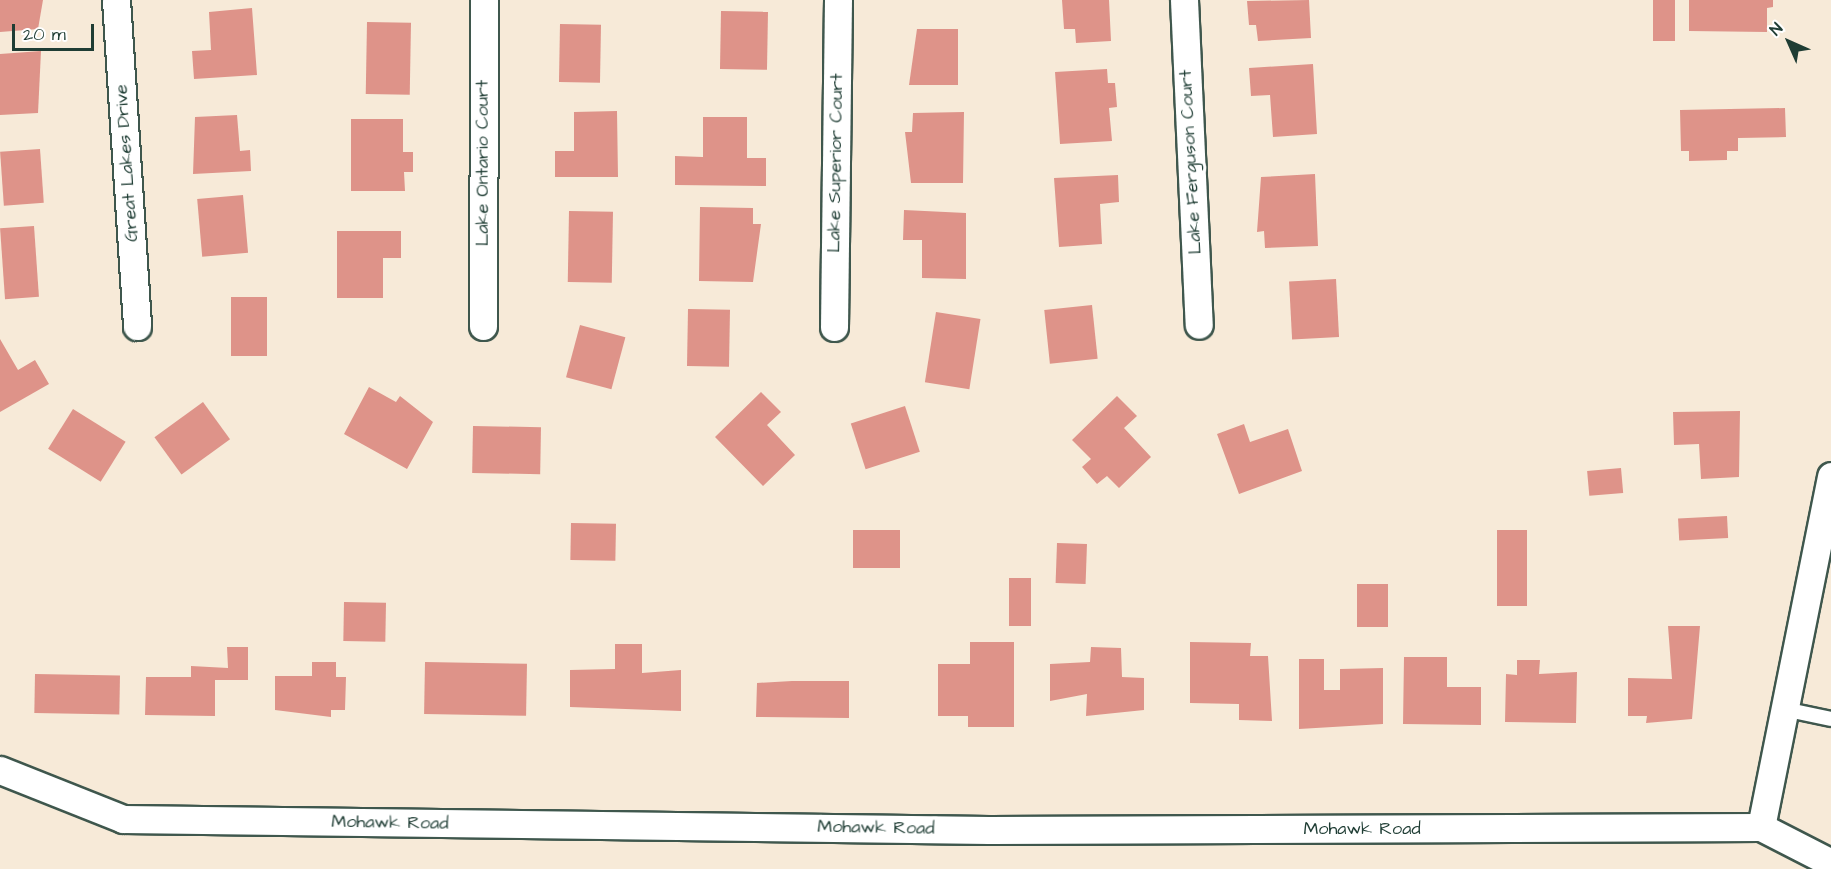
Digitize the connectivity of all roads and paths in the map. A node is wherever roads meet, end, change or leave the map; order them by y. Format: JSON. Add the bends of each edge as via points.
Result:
{"nodes":[{"id":1,"x":116,"y":0,"type":"edge"},
{"id":2,"x":484,"y":0,"type":"edge"},
{"id":3,"x":838,"y":0,"type":"edge"},
{"id":4,"x":1184,"y":0,"type":"edge"},
{"id":5,"x":1199,"y":325,"type":"dead end"},
{"id":6,"x":137,"y":326,"type":"dead end"},
{"id":7,"x":483,"y":326,"type":"dead end"},
{"id":8,"x":834,"y":327,"type":"dead end"},
{"id":9,"x":1831,"y":476,"type":"edge"},
{"id":10,"x":1784,"y":709,"type":"junction"},
{"id":11,"x":1831,"y":719,"type":"edge"},
{"id":12,"x":0,"y":770,"type":"edge"},
{"id":13,"x":1761,"y":827,"type":"junction"},
{"id":14,"x":1831,"y":863,"type":"edge"}],
"edges":[{"from":1,"to":6,"type":"street","name":"Great Lakes Drive"},
{"from":2,"to":7,"type":"street","name":"Lake Ontario Court"},
{"from":3,"to":8,"type":"street","name":"Lake Superior Court"},
{"from":4,"to":5,"type":"street","name":"Lake Ferguson Court"},
{"from":9,"to":10,"type":"street"},
{"from":10,"to":11,"type":"lane"},
{"from":10,"to":13,"type":"street"},
{"from":12,"to":13,"type":"street","name":"Mohawk Road","via":[[123,819],[989,830]]},
{"from":13,"to":14,"type":"street","name":"Mohawk Road"}]}
